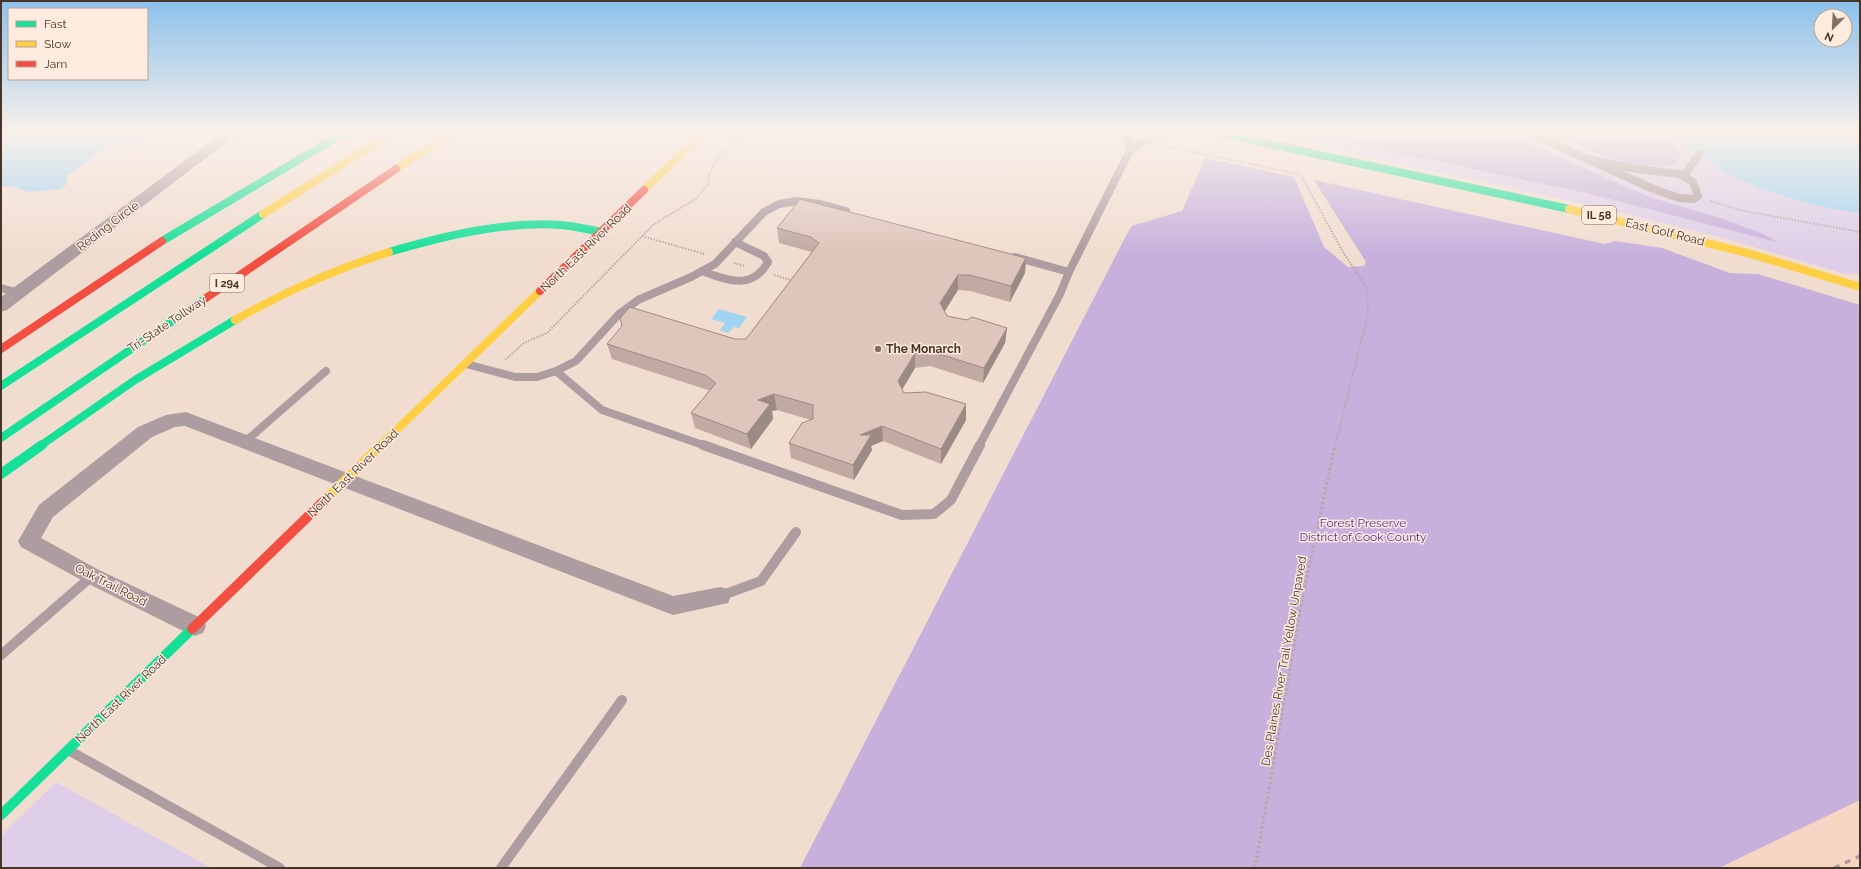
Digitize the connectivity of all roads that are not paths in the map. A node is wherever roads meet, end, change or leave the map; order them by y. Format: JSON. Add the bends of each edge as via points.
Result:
{"nodes":[{"id":1,"x":180,"y":172,"type":"edge"},
{"id":2,"x":273,"y":172,"type":"edge"},
{"id":3,"x":278,"y":172,"type":"edge"},
{"id":4,"x":331,"y":172,"type":"edge"},
{"id":5,"x":392,"y":172,"type":"edge"},
{"id":6,"x":664,"y":172,"type":"edge"},
{"id":7,"x":1119,"y":172,"type":"edge"},
{"id":8,"x":1396,"y":172,"type":"edge"},
{"id":9,"x":1616,"y":172,"type":"edge"},
{"id":10,"x":1666,"y":172,"type":"edge"},
{"id":11,"x":1687,"y":172,"type":"edge"},
{"id":12,"x":1684,"y":176,"type":"junction"},
{"id":13,"x":248,"y":189,"type":"junction"},
{"id":14,"x":858,"y":214,"type":"edge"},
{"id":15,"x":603,"y":232,"type":"junction"},
{"id":16,"x":735,"y":242,"type":"junction"},
{"id":17,"x":1009,"y":255,"type":"edge"},
{"id":18,"x":702,"y":271,"type":"junction"},
{"id":19,"x":1069,"y":272,"type":"junction"},
{"id":20,"x":1860,"y":287,"type":"edge"},
{"id":21,"x":1,"y":288,"type":"edge"},
{"id":22,"x":20,"y":293,"type":"junction"},
{"id":23,"x":1,"y":306,"type":"edge"},
{"id":24,"x":1,"y":349,"type":"edge"},
{"id":25,"x":466,"y":364,"type":"junction"},
{"id":26,"x":326,"y":371,"type":"dead end"},
{"id":27,"x":556,"y":371,"type":"junction"},
{"id":28,"x":1,"y":386,"type":"edge"},
{"id":29,"x":1,"y":438,"type":"edge"},
{"id":30,"x":246,"y":441,"type":"junction"},
{"id":31,"x":1,"y":474,"type":"edge"},
{"id":32,"x":346,"y":480,"type":"junction"},
{"id":33,"x":796,"y":532,"type":"dead end"},
{"id":34,"x":92,"y":576,"type":"junction"},
{"id":35,"x":720,"y":596,"type":"joint"},
{"id":36,"x":195,"y":626,"type":"junction"},
{"id":37,"x":1,"y":655,"type":"edge"},
{"id":38,"x":622,"y":700,"type":"dead end"},
{"id":39,"x":68,"y":750,"type":"junction"},
{"id":40,"x":1,"y":815,"type":"edge"},
{"id":41,"x":280,"y":868,"type":"edge"},
{"id":42,"x":501,"y":868,"type":"edge"}],
"edges":[{"from":1,"to":22,"type":"street","name":"Reding Circle"},
{"from":2,"to":13,"type":"main road"},
{"from":3,"to":13,"type":"main road"},
{"from":4,"to":28,"type":"main road"},
{"from":5,"to":29,"type":"main road","name":"Tri-State Tollway","number":"I 294"},
{"from":6,"to":15,"type":"main road","name":"North East River Road"},
{"from":7,"to":19,"type":"lane"},
{"from":8,"to":20,"type":"main road","name":"East Golf Road","number":"IL 58","via":[[1600,216],[1751,254]]},
{"from":9,"to":12,"type":"lane","via":[[1651,188],[1679,198],[1693,199],[1698,196],[1697,189],[1692,181]]},
{"from":10,"to":12,"type":"lane"},
{"from":11,"to":12,"type":"lane"},
{"from":13,"to":24,"type":"main road","via":[[167,238]]},
{"from":14,"to":16,"type":"lane","via":[[797,200],[779,204],[764,212]]},
{"from":15,"to":25,"type":"main road","name":"North East River Road"},
{"from":15,"to":31,"type":"main road","via":[[556,225],[515,226],[406,247],[340,268],[270,300],[189,346],[135,380]]},
{"from":16,"to":18,"type":"lane","via":[[715,264]]},
{"from":16,"to":18,"type":"lane","via":[[764,256],[768,262],[760,274],[742,282],[730,281]]},
{"from":17,"to":19,"type":"lane"},
{"from":18,"to":27,"type":"lane","via":[[638,300],[619,314],[576,360]]},
{"from":19,"to":27,"type":"lane","via":[[1060,294],[951,500],[934,514],[902,515],[602,410]]},
{"from":21,"to":22,"type":"lane"},
{"from":22,"to":23,"type":"street","name":"Reding Circle"},
{"from":25,"to":27,"type":"lane","via":[[515,377],[537,377]]},
{"from":25,"to":32,"type":"main road","name":"North East River Road"},
{"from":26,"to":30,"type":"lane"},
{"from":30,"to":32,"type":"street"},
{"from":30,"to":34,"type":"street","name":"Oak Trail Road","via":[[186,418],[173,420],[145,432],[46,511],[28,541]]},
{"from":32,"to":35,"type":"street","via":[[673,606]]},
{"from":32,"to":36,"type":"main road","name":"North East River Road"},
{"from":33,"to":35,"type":"lane","via":[[761,582]]},
{"from":34,"to":36,"type":"street","name":"Oak Trail Road"},
{"from":34,"to":37,"type":"lane"},
{"from":36,"to":39,"type":"main road","name":"North East River Road"},
{"from":38,"to":42,"type":"lane"},
{"from":39,"to":40,"type":"main road","name":"North East River Road"},
{"from":39,"to":41,"type":"lane"}]}
